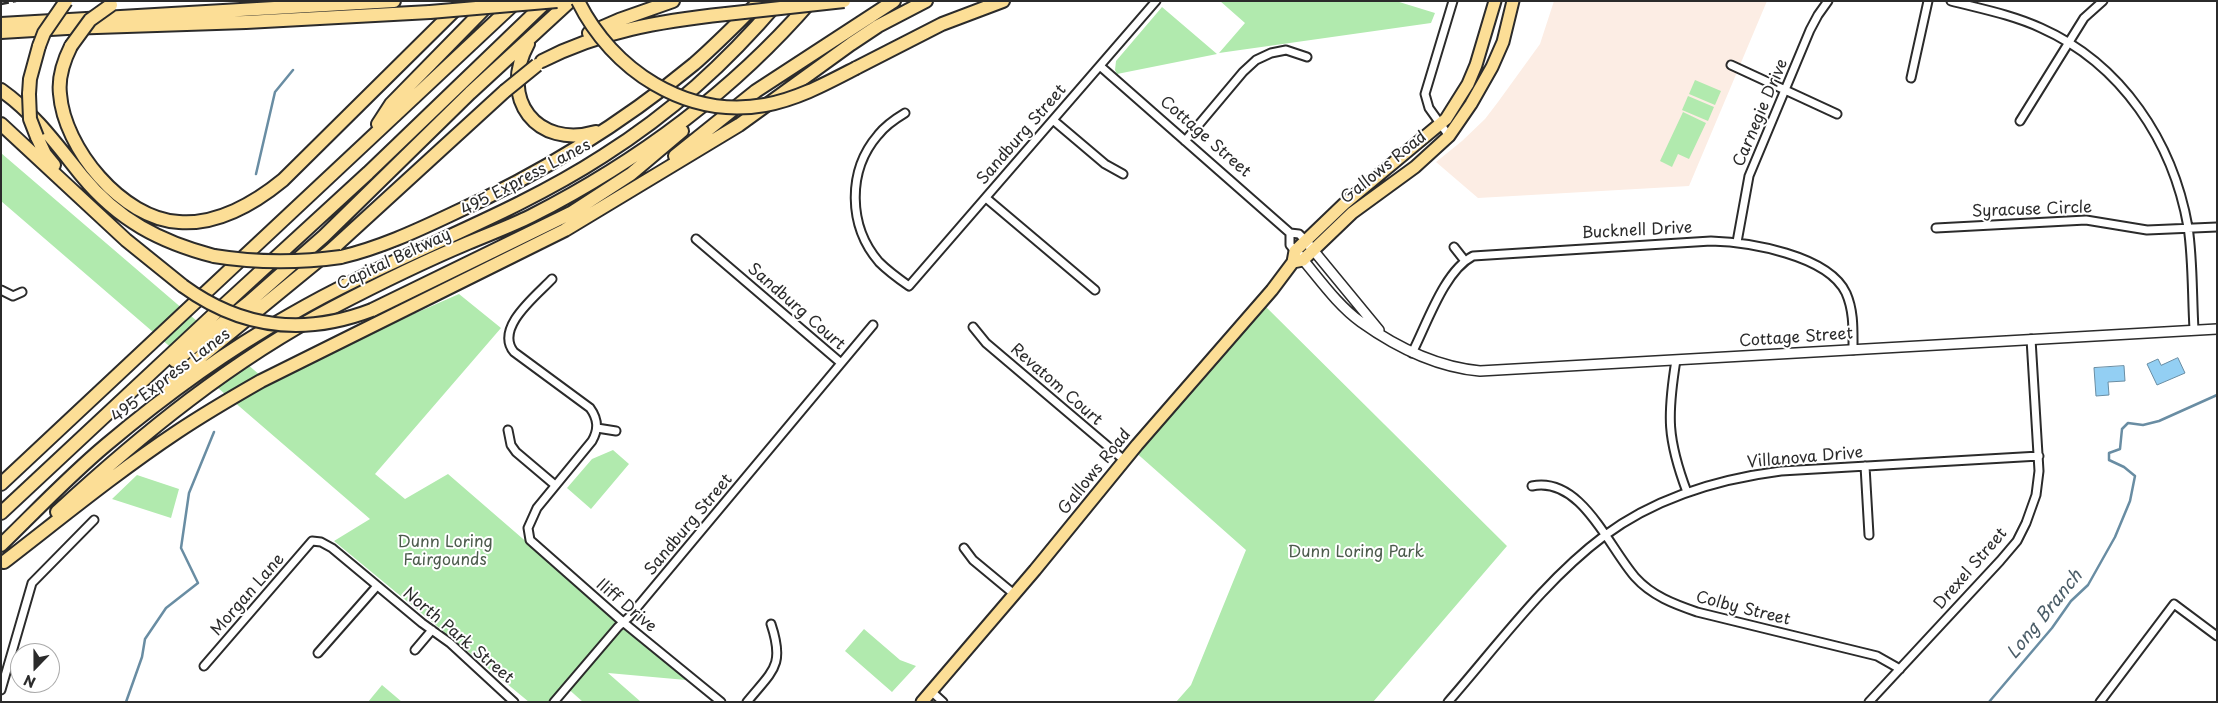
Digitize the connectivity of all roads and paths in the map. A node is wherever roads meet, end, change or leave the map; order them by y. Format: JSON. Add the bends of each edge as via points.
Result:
{"nodes":[{"id":1,"x":66,"y":1,"type":"edge"},
{"id":2,"x":394,"y":1,"type":"edge"},
{"id":3,"x":464,"y":1,"type":"edge"},
{"id":4,"x":492,"y":1,"type":"edge"},
{"id":5,"x":517,"y":1,"type":"edge"},
{"id":6,"x":547,"y":1,"type":"edge"},
{"id":7,"x":557,"y":1,"type":"edge"},
{"id":8,"x":570,"y":1,"type":"edge"},
{"id":9,"x":578,"y":1,"type":"edge"},
{"id":10,"x":673,"y":1,"type":"edge"},
{"id":11,"x":760,"y":1,"type":"edge"},
{"id":12,"x":779,"y":1,"type":"edge"},
{"id":13,"x":812,"y":1,"type":"edge"},
{"id":14,"x":844,"y":1,"type":"edge"},
{"id":15,"x":894,"y":1,"type":"edge"},
{"id":16,"x":926,"y":1,"type":"edge"},
{"id":17,"x":1003,"y":1,"type":"edge"},
{"id":18,"x":1156,"y":1,"type":"edge"},
{"id":19,"x":1453,"y":1,"type":"edge"},
{"id":20,"x":1495,"y":1,"type":"edge"},
{"id":21,"x":1513,"y":1,"type":"edge"},
{"id":22,"x":1828,"y":1,"type":"edge"},
{"id":23,"x":1928,"y":1,"type":"edge"},
{"id":24,"x":1951,"y":1,"type":"edge"},
{"id":25,"x":2103,"y":1,"type":"edge"},
{"id":26,"x":115,"y":3,"type":"edge"},
{"id":27,"x":1,"y":24,"type":"edge"},
{"id":28,"x":1,"y":32,"type":"edge"},
{"id":29,"x":537,"y":33,"type":"junction"},
{"id":30,"x":2069,"y":43,"type":"junction"},
{"id":31,"x":1307,"y":57,"type":"dead end"},
{"id":32,"x":540,"y":63,"type":"junction"},
{"id":33,"x":1100,"y":66,"type":"junction"},
{"id":34,"x":1731,"y":66,"type":"dead end"},
{"id":35,"x":742,"y":73,"type":"junction"},
{"id":36,"x":1911,"y":78,"type":"dead end"},
{"id":37,"x":1,"y":90,"type":"edge"},
{"id":38,"x":1786,"y":90,"type":"junction"},
{"id":39,"x":905,"y":113,"type":"dead end"},
{"id":40,"x":1837,"y":114,"type":"dead end"},
{"id":41,"x":1052,"y":120,"type":"junction"},
{"id":42,"x":2020,"y":121,"type":"dead end"},
{"id":43,"x":1,"y":124,"type":"edge"},
{"id":44,"x":612,"y":125,"type":"junction"},
{"id":45,"x":1441,"y":125,"type":"junction"},
{"id":46,"x":1449,"y":136,"type":"junction"},
{"id":47,"x":1186,"y":141,"type":"junction"},
{"id":48,"x":364,"y":144,"type":"junction"},
{"id":49,"x":1123,"y":174,"type":"dead end"},
{"id":50,"x":68,"y":185,"type":"junction"},
{"id":51,"x":634,"y":188,"type":"junction"},
{"id":52,"x":986,"y":198,"type":"junction"},
{"id":53,"x":2217,"y":227,"type":"edge"},
{"id":54,"x":1936,"y":228,"type":"dead end"},
{"id":55,"x":2188,"y":229,"type":"junction"},
{"id":56,"x":1290,"y":233,"type":"junction"},
{"id":57,"x":696,"y":239,"type":"dead end"},
{"id":58,"x":1305,"y":240,"type":"junction"},
{"id":59,"x":1737,"y":242,"type":"junction"},
{"id":60,"x":1454,"y":247,"type":"dead end"},
{"id":61,"x":1313,"y":250,"type":"junction"},
{"id":62,"x":1297,"y":258,"type":"junction"},
{"id":63,"x":1465,"y":261,"type":"junction"},
{"id":64,"x":552,"y":279,"type":"dead end"},
{"id":65,"x":1,"y":290,"type":"edge"},
{"id":66,"x":1095,"y":290,"type":"dead end"},
{"id":67,"x":22,"y":292,"type":"dead end"},
{"id":68,"x":873,"y":325,"type":"dead end"},
{"id":69,"x":972,"y":327,"type":"dead end"},
{"id":70,"x":2194,"y":329,"type":"junction"},
{"id":71,"x":2217,"y":329,"type":"edge"},
{"id":72,"x":1384,"y":336,"type":"junction"},
{"id":73,"x":2031,"y":339,"type":"junction"},
{"id":74,"x":1853,"y":350,"type":"junction"},
{"id":75,"x":1412,"y":352,"type":"junction"},
{"id":76,"x":1676,"y":360,"type":"junction"},
{"id":77,"x":841,"y":363,"type":"junction"},
{"id":78,"x":106,"y":415,"type":"junction"},
{"id":79,"x":598,"y":428,"type":"junction"},
{"id":80,"x":508,"y":430,"type":"dead end"},
{"id":81,"x":616,"y":431,"type":"dead end"},
{"id":82,"x":106,"y":445,"type":"junction"},
{"id":83,"x":2039,"y":456,"type":"junction"},
{"id":84,"x":1124,"y":460,"type":"junction"},
{"id":85,"x":1865,"y":466,"type":"junction"},
{"id":86,"x":1,"y":484,"type":"edge"},
{"id":87,"x":555,"y":485,"type":"junction"},
{"id":88,"x":1532,"y":486,"type":"dead end"},
{"id":89,"x":1687,"y":492,"type":"junction"},
{"id":90,"x":1,"y":513,"type":"edge"},
{"id":91,"x":94,"y":520,"type":"dead end"},
{"id":92,"x":1869,"y":534,"type":"dead end"},
{"id":93,"x":1605,"y":535,"type":"junction"},
{"id":94,"x":312,"y":541,"type":"joint"},
{"id":95,"x":1,"y":545,"type":"edge"},
{"id":96,"x":964,"y":548,"type":"dead end"},
{"id":97,"x":3,"y":564,"type":"edge"},
{"id":98,"x":376,"y":586,"type":"junction"},
{"id":99,"x":1014,"y":594,"type":"junction"},
{"id":100,"x":623,"y":622,"type":"junction"},
{"id":101,"x":771,"y":624,"type":"dead end"},
{"id":102,"x":432,"y":630,"type":"junction"},
{"id":103,"x":2217,"y":636,"type":"edge"},
{"id":104,"x":415,"y":650,"type":"dead end"},
{"id":105,"x":318,"y":653,"type":"dead end"},
{"id":106,"x":204,"y":666,"type":"dead end"},
{"id":107,"x":1900,"y":669,"type":"junction"},
{"id":108,"x":1,"y":690,"type":"edge"},
{"id":109,"x":931,"y":691,"type":"junction"},
{"id":110,"x":1452,"y":701,"type":"edge"},
{"id":111,"x":514,"y":702,"type":"edge"},
{"id":112,"x":554,"y":702,"type":"edge"},
{"id":113,"x":721,"y":702,"type":"edge"},
{"id":114,"x":747,"y":702,"type":"edge"},
{"id":115,"x":922,"y":702,"type":"edge"},
{"id":116,"x":943,"y":702,"type":"edge"},
{"id":117,"x":1869,"y":702,"type":"edge"},
{"id":118,"x":2100,"y":702,"type":"edge"}],
"edges":[{"from":1,"to":50,"type":"highway","bridge":true,"via":[[44,33],[32,71],[29,94],[30,119],[37,138]]},
{"from":2,"to":27,"type":"highway"},
{"from":3,"to":26,"type":"highway","bridge":true,"via":[[283,180],[252,202],[225,214],[200,221],[177,222],[147,213],[121,197],[93,168],[70,131],[61,104],[60,83],[70,46],[90,20]]},
{"from":4,"to":48,"type":"highway","via":[[392,104]]},
{"from":5,"to":48,"type":"highway"},
{"from":6,"to":78,"type":"highway","name":"495 Express Lanes","via":[[368,173]]},
{"from":7,"to":28,"type":"highway","bridge":true,"via":[[430,12]]},
{"from":8,"to":29,"type":"highway"},
{"from":9,"to":17,"type":"highway","bridge":true,"via":[[604,41],[628,67],[667,92],[698,103],[732,107],[771,104],[806,93],[942,24]]},
{"from":10,"to":32,"type":"highway","via":[[597,29]]},
{"from":11,"to":44,"type":"highway","via":[[694,63]]},
{"from":12,"to":82,"type":"highway","name":"495 Express Lanes","via":[[697,88],[602,157],[551,186],[290,314],[237,346]]},
{"from":13,"to":35,"type":"highway","name":"Capital Beltway"},
{"from":14,"to":32,"type":"highway","bridge":true,"via":[[659,22],[622,30],[572,47]]},
{"from":15,"to":51,"type":"highway","via":[[744,100]]},
{"from":16,"to":51,"type":"highway","via":[[878,26],[739,125]]},
{"from":18,"to":33,"type":"street","name":"Sandburg Street"},
{"from":19,"to":45,"type":"street","via":[[1425,90],[1427,102]]},
{"from":20,"to":45,"type":"main road","name":"Gallows Road","via":[[1476,66],[1458,102]]},
{"from":21,"to":46,"type":"main road","name":"Gallows Road","via":[[1503,42],[1492,67]]},
{"from":22,"to":38,"type":"street","name":"Carnegie Drive","via":[[1818,15]]},
{"from":23,"to":36,"type":"street"},
{"from":24,"to":30,"type":"street","via":[[2012,16]]},
{"from":25,"to":30,"type":"street","via":[[2084,18]]},
{"from":29,"to":44,"type":"highway","via":[[522,56],[516,76],[519,98],[531,117],[549,130],[572,136],[596,133]]},
{"from":29,"to":78,"type":"highway","via":[[470,93],[318,242],[248,303]]},
{"from":30,"to":42,"type":"street"},
{"from":30,"to":55,"type":"street","via":[[2110,75],[2152,128],[2173,170]]},
{"from":31,"to":47,"type":"street","via":[[1286,50],[1256,60]]},
{"from":32,"to":82,"type":"highway","bridge":true,"via":[[330,251],[203,355]]},
{"from":33,"to":41,"type":"street","name":"Sandburg Street"},
{"from":33,"to":47,"type":"street","name":"Cottage Street"},
{"from":34,"to":38,"type":"street"},
{"from":35,"to":50,"type":"highway","bridge":true,"via":[[669,142],[612,188],[571,213],[372,310],[325,323],[291,326],[257,322],[197,296],[126,240]]},
{"from":35,"to":97,"type":"highway","name":"Capital Beltway","via":[[694,114],[560,201],[334,307],[230,368],[142,435]]},
{"from":37,"to":44,"type":"highway","bridge":true,"via":[[38,122],[101,197],[126,218],[159,238],[185,248],[214,256],[269,262],[341,257],[393,241],[500,193]]},
{"from":38,"to":40,"type":"street"},
{"from":38,"to":59,"type":"street","name":"Carnegie Drive","via":[[1747,182]]},
{"from":39,"to":52,"type":"street","name":"Sandburg Street","via":[[887,125],[870,145],[858,170],[854,199],[859,227],[871,251],[890,272],[909,286]]},
{"from":41,"to":49,"type":"street","via":[[1105,164]]},
{"from":41,"to":52,"type":"street","name":"Sandburg Street"},
{"from":43,"to":50,"type":"highway"},
{"from":45,"to":46,"type":"street"},
{"from":45,"to":58,"type":"main road","name":"Gallows Road"},
{"from":46,"to":61,"type":"main road","name":"Gallows Road","via":[[1415,167],[1352,214]]},
{"from":47,"to":56,"type":"street","name":"Cottage Street"},
{"from":48,"to":86,"type":"highway"},
{"from":51,"to":97,"type":"highway","via":[[518,255],[247,389],[177,432]]},
{"from":52,"to":66,"type":"street"},
{"from":53,"to":55,"type":"street","name":"Syracuse Circle"},
{"from":54,"to":55,"type":"street","name":"Syracuse Circle","via":[[2086,220],[2147,230]]},
{"from":55,"to":70,"type":"street"},
{"from":56,"to":58,"type":"street","name":"Cottage Street","via":[[1299,234]]},
{"from":56,"to":62,"type":"street","name":"Cottage Street","via":[[1290,245]]},
{"from":57,"to":77,"type":"street","name":"Sandburg Court"},
{"from":58,"to":61,"type":"street","name":"Cottage Street"},
{"from":58,"to":62,"type":"main road","name":"Gallows Road"},
{"from":59,"to":63,"type":"street","name":"Bucknell Drive","via":[[1481,255]]},
{"from":59,"to":74,"type":"street","name":"Bucknell Drive","via":[[1812,262],[1834,276],[1850,304]]},
{"from":60,"to":63,"type":"street"},
{"from":61,"to":62,"type":"main road","name":"Gallows Road"},
{"from":61,"to":72,"type":"street","name":"Cottage Street"},
{"from":62,"to":72,"type":"street","name":"Cottage Street","via":[[1360,322]]},
{"from":62,"to":84,"type":"main road","name":"Gallows Road"},
{"from":63,"to":75,"type":"street","via":[[1448,281]]},
{"from":64,"to":79,"type":"street","via":[[512,323],[508,342],[514,352],[590,408]]},
{"from":65,"to":67,"type":"street","via":[[13,296]]},
{"from":68,"to":77,"type":"street","name":"Sandburg Court"},
{"from":69,"to":84,"type":"street","name":"Revatom Court"},
{"from":70,"to":71,"type":"street","name":"Cottage Street"},
{"from":70,"to":73,"type":"street","name":"Cottage Street"},
{"from":72,"to":75,"type":"street","name":"Cottage Street"},
{"from":73,"to":74,"type":"street","name":"Cottage Street"},
{"from":73,"to":83,"type":"street","name":"Drexel Street"},
{"from":74,"to":76,"type":"street","name":"Cottage Street"},
{"from":75,"to":76,"type":"street","name":"Cottage Street","via":[[1444,366],[1480,371]]},
{"from":76,"to":89,"type":"street","via":[[1669,419],[1672,448]]},
{"from":77,"to":100,"type":"street","name":"Sandburg Street"},
{"from":78,"to":90,"type":"highway","name":"495 Express Lanes"},
{"from":79,"to":81,"type":"street"},
{"from":79,"to":87,"type":"street","via":[[592,441]]},
{"from":80,"to":87,"type":"street","via":[[516,452]]},
{"from":82,"to":95,"type":"highway","name":"495 Express Lanes"},
{"from":83,"to":85,"type":"street","name":"Villanova Drive"},
{"from":83,"to":107,"type":"street","name":"Drexel Street","via":[[2036,495],[2016,540]]},
{"from":84,"to":99,"type":"main road","name":"Gallows Road"},
{"from":85,"to":89,"type":"street","name":"Villanova Drive","via":[[1756,474]]},
{"from":85,"to":92,"type":"street"},
{"from":87,"to":100,"type":"street","name":"Iliff Drive","via":[[529,522],[528,534],[534,544]]},
{"from":88,"to":93,"type":"street","name":"Colby Street","via":[[1548,484],[1564,490],[1584,507]]},
{"from":89,"to":93,"type":"street","name":"Villanova Drive","via":[[1646,510]]},
{"from":91,"to":108,"type":"street","via":[[32,583]]},
{"from":93,"to":107,"type":"street","name":"Colby Street","via":[[1635,577],[1674,605],[1877,656]]},
{"from":93,"to":110,"type":"street","name":"Villanova Drive","via":[[1545,589]]},
{"from":94,"to":98,"type":"street","name":"North Park Street","via":[[330,546]]},
{"from":94,"to":106,"type":"street","name":"Morgan Lane"},
{"from":96,"to":99,"type":"street","via":[[973,560]]},
{"from":98,"to":102,"type":"street","name":"North Park Street"},
{"from":98,"to":105,"type":"street"},
{"from":99,"to":109,"type":"main road","name":"Gallows Road"},
{"from":100,"to":112,"type":"street","name":"Sandburg Street"},
{"from":100,"to":113,"type":"street","name":"Iliff Drive"},
{"from":101,"to":114,"type":"street","via":[[778,646],[777,663]]},
{"from":102,"to":104,"type":"street"},
{"from":102,"to":111,"type":"street","name":"North Park Street"},
{"from":103,"to":118,"type":"street","via":[[2174,604]]},
{"from":107,"to":117,"type":"street","name":"Drexel Street"},
{"from":109,"to":115,"type":"main road","name":"Gallows Road"},
{"from":109,"to":116,"type":"street"}]}
